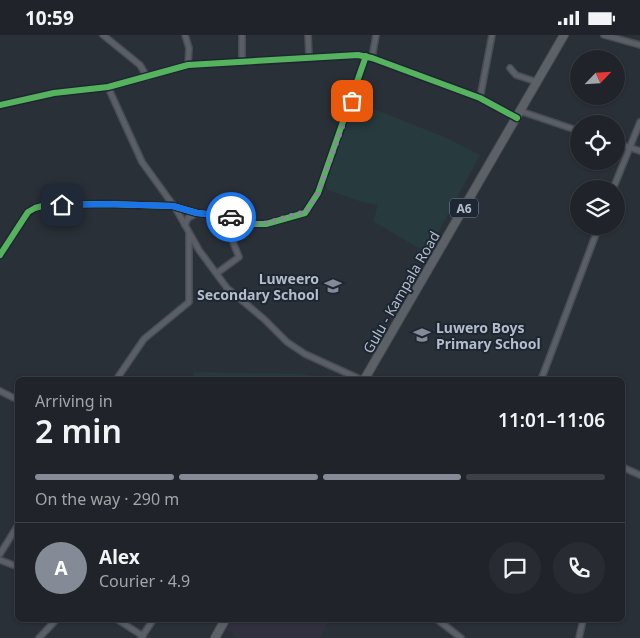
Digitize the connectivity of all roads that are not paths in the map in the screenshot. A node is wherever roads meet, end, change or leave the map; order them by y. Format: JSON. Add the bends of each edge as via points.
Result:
{"nodes":[{"id":1,"x":103,"y":35,"type":"edge"},
{"id":2,"x":185,"y":35,"type":"edge"},
{"id":3,"x":242,"y":35,"type":"edge"},
{"id":4,"x":308,"y":35,"type":"edge"},
{"id":5,"x":376,"y":35,"type":"edge"},
{"id":6,"x":492,"y":35,"type":"edge"},
{"id":7,"x":564,"y":35,"type":"edge"},
{"id":8,"x":604,"y":35,"type":"edge"},
{"id":9,"x":640,"y":45,"type":"edge"},
{"id":10,"x":309,"y":57,"type":"junction"},
{"id":11,"x":366,"y":57,"type":"junction"},
{"id":12,"x":372,"y":58,"type":"junction"},
{"id":13,"x":242,"y":61,"type":"junction"},
{"id":14,"x":188,"y":65,"type":"junction"},
{"id":15,"x":510,"y":67,"type":"dead end"},
{"id":16,"x":147,"y":77,"type":"junction"},
{"id":17,"x":537,"y":82,"type":"junction"},
{"id":18,"x":108,"y":87,"type":"junction"},
{"id":19,"x":480,"y":98,"type":"junction"},
{"id":20,"x":0,"y":105,"type":"edge"},
{"id":21,"x":519,"y":115,"type":"junction"},
{"id":22,"x":640,"y":122,"type":"edge"},
{"id":23,"x":570,"y":129,"type":"edge"},
{"id":24,"x":625,"y":146,"type":"edge"},
{"id":25,"x":629,"y":147,"type":"junction"},
{"id":26,"x":640,"y":151,"type":"edge"},
{"id":27,"x":616,"y":180,"type":"edge"},
{"id":28,"x":173,"y":206,"type":"junction"},
{"id":29,"x":197,"y":213,"type":"junction"},
{"id":30,"x":232,"y":218,"type":"junction"},
{"id":31,"x":185,"y":225,"type":"junction"},
{"id":32,"x":189,"y":233,"type":"junction"},
{"id":33,"x":596,"y":235,"type":"edge"},
{"id":34,"x":0,"y":255,"type":"edge"},
{"id":35,"x":217,"y":273,"type":"junction"},
{"id":36,"x":118,"y":377,"type":"edge"},
{"id":37,"x":361,"y":377,"type":"edge"},
{"id":38,"x":367,"y":377,"type":"edge"},
{"id":39,"x":542,"y":377,"type":"edge"},
{"id":40,"x":0,"y":391,"type":"edge"},
{"id":41,"x":15,"y":398,"type":"edge"},
{"id":42,"x":625,"y":469,"type":"edge"},
{"id":43,"x":640,"y":475,"type":"edge"},
{"id":44,"x":15,"y":530,"type":"edge"},
{"id":45,"x":0,"y":554,"type":"edge"},
{"id":46,"x":0,"y":561,"type":"edge"},
{"id":47,"x":15,"y":566,"type":"edge"},
{"id":48,"x":54,"y":622,"type":"edge"},
{"id":49,"x":121,"y":622,"type":"edge"},
{"id":50,"x":152,"y":622,"type":"edge"},
{"id":51,"x":224,"y":622,"type":"edge"},
{"id":52,"x":440,"y":622,"type":"edge"},
{"id":53,"x":583,"y":622,"type":"edge"},
{"id":54,"x":142,"y":637,"type":"edge"},
{"id":55,"x":39,"y":638,"type":"edge"},
{"id":56,"x":215,"y":638,"type":"edge"},
{"id":57,"x":460,"y":638,"type":"edge"},
{"id":58,"x":579,"y":638,"type":"edge"}],
"edges":[{"from":1,"to":16,"type":"street","via":[[140,65]]},
{"from":2,"to":14,"type":"street","via":[[189,49]]},
{"from":3,"to":13,"type":"street"},
{"from":4,"to":10,"type":"street"},
{"from":5,"to":12,"type":"street"},
{"from":6,"to":19,"type":"street"},
{"from":7,"to":17,"type":"main road","name":"Gulu - Kampala Road","number":"A6"},
{"from":8,"to":9,"type":"street"},
{"from":10,"to":11,"type":"street"},
{"from":10,"to":13,"type":"street"},
{"from":11,"to":12,"type":"street"},
{"from":11,"to":30,"type":"street","via":[[318,193],[307,211],[266,223],[246,224]]},
{"from":12,"to":19,"type":"street"},
{"from":13,"to":14,"type":"street"},
{"from":14,"to":16,"type":"street"},
{"from":15,"to":17,"type":"street","via":[[516,75]]},
{"from":16,"to":18,"type":"street"},
{"from":17,"to":21,"type":"main road","name":"Gulu - Kampala Road","number":"A6"},
{"from":18,"to":20,"type":"street","via":[[54,93]]},
{"from":18,"to":28,"type":"street","via":[[142,162]]},
{"from":19,"to":21,"type":"street"},
{"from":21,"to":23,"type":"street"},
{"from":21,"to":38,"type":"main road","name":"Gulu - Kampala Road","number":"A6","via":[[494,152],[491,163]]},
{"from":22,"to":25,"type":"street"},
{"from":24,"to":25,"type":"street"},
{"from":25,"to":26,"type":"street"},
{"from":25,"to":27,"type":"street"},
{"from":28,"to":29,"type":"street"},
{"from":28,"to":31,"type":"street"},
{"from":28,"to":34,"type":"street","via":[[107,204],[35,208],[28,212]]},
{"from":29,"to":30,"type":"street"},
{"from":29,"to":31,"type":"street","via":[[190,216]]},
{"from":30,"to":35,"type":"street","via":[[227,225],[239,257]]},
{"from":31,"to":32,"type":"street"},
{"from":32,"to":35,"type":"street"},
{"from":32,"to":36,"type":"street","via":[[188,302],[144,339]]},
{"from":33,"to":39,"type":"street"},
{"from":35,"to":37,"type":"street","via":[[227,288],[287,342],[305,354]]},
{"from":40,"to":41,"type":"street"},
{"from":42,"to":43,"type":"street"},
{"from":44,"to":45,"type":"street"},
{"from":46,"to":47,"type":"street"},
{"from":48,"to":55,"type":"street"},
{"from":49,"to":54,"type":"street"},
{"from":50,"to":54,"type":"street"},
{"from":51,"to":56,"type":"main road"},
{"from":52,"to":57,"type":"street"},
{"from":53,"to":58,"type":"street"}]}
